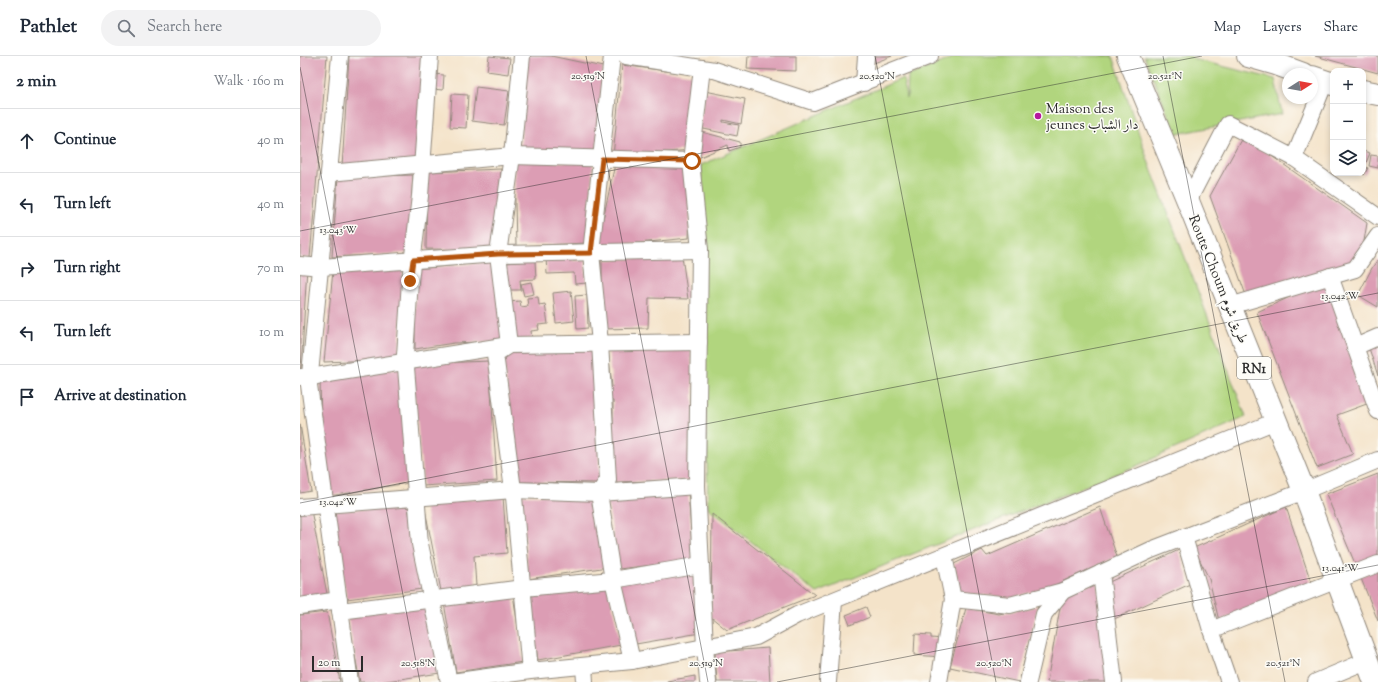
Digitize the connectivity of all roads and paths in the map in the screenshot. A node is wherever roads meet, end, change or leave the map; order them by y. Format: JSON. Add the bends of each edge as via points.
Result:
{"nodes":[{"id":1,"x":340,"y":56,"type":"edge"},
{"id":2,"x":430,"y":56,"type":"edge"},
{"id":3,"x":522,"y":56,"type":"edge"},
{"id":4,"x":612,"y":56,"type":"edge"},
{"id":5,"x":626,"y":56,"type":"edge"},
{"id":6,"x":866,"y":56,"type":"edge"},
{"id":7,"x":930,"y":56,"type":"edge"},
{"id":8,"x":1128,"y":56,"type":"edge"},
{"id":9,"x":1248,"y":56,"type":"edge"},
{"id":10,"x":1275,"y":60,"type":"edge"},
{"id":11,"x":702,"y":68,"type":"junction"},
{"id":12,"x":1291,"y":68,"type":"edge"},
{"id":13,"x":1323,"y":81,"type":"edge"},
{"id":14,"x":864,"y":83,"type":"junction"},
{"id":15,"x":1366,"y":92,"type":"edge"},
{"id":16,"x":1378,"y":94,"type":"edge"},
{"id":17,"x":512,"y":156,"type":"junction"},
{"id":18,"x":1294,"y":158,"type":"junction"},
{"id":19,"x":602,"y":159,"type":"junction"},
{"id":20,"x":692,"y":161,"type":"junction"},
{"id":21,"x":422,"y":165,"type":"junction"},
{"id":22,"x":329,"y":173,"type":"junction"},
{"id":23,"x":1188,"y":201,"type":"junction"},
{"id":24,"x":1378,"y":217,"type":"edge"},
{"id":25,"x":1378,"y":236,"type":"edge"},
{"id":26,"x":700,"y":250,"type":"junction"},
{"id":27,"x":591,"y":253,"type":"junction"},
{"id":28,"x":498,"y":254,"type":"junction"},
{"id":29,"x":413,"y":260,"type":"junction"},
{"id":30,"x":300,"y":265,"type":"edge"},
{"id":31,"x":321,"y":267,"type":"junction"},
{"id":32,"x":1330,"y":276,"type":"junction"},
{"id":33,"x":1230,"y":306,"type":"junction"},
{"id":34,"x":1378,"y":337,"type":"edge"},
{"id":35,"x":699,"y":342,"type":"junction"},
{"id":36,"x":600,"y":343,"type":"junction"},
{"id":37,"x":509,"y":345,"type":"junction"},
{"id":38,"x":1355,"y":347,"type":"junction"},
{"id":39,"x":405,"y":362,"type":"junction"},
{"id":40,"x":305,"y":377,"type":"edge"},
{"id":41,"x":1378,"y":411,"type":"edge"},
{"id":42,"x":1276,"y":421,"type":"junction"},
{"id":43,"x":1378,"y":460,"type":"edge"},
{"id":44,"x":697,"y":486,"type":"junction"},
{"id":45,"x":513,"y":490,"type":"junction"},
{"id":46,"x":1304,"y":491,"type":"junction"},
{"id":47,"x":599,"y":493,"type":"junction"},
{"id":48,"x":416,"y":497,"type":"junction"},
{"id":49,"x":326,"y":505,"type":"junction"},
{"id":50,"x":300,"y":507,"type":"edge"},
{"id":51,"x":1184,"y":537,"type":"junction"},
{"id":52,"x":944,"y":556,"type":"junction"},
{"id":53,"x":1378,"y":564,"type":"edge"},
{"id":54,"x":701,"y":565,"type":"junction"},
{"id":55,"x":1102,"y":573,"type":"junction"},
{"id":56,"x":613,"y":580,"type":"junction"},
{"id":57,"x":1336,"y":580,"type":"junction"},
{"id":58,"x":523,"y":588,"type":"junction"},
{"id":59,"x":1063,"y":591,"type":"junction"},
{"id":60,"x":431,"y":599,"type":"junction"},
{"id":61,"x":953,"y":599,"type":"junction"},
{"id":62,"x":834,"y":601,"type":"junction"},
{"id":63,"x":339,"y":605,"type":"junction"},
{"id":64,"x":300,"y":606,"type":"edge"},
{"id":65,"x":1211,"y":630,"type":"junction"},
{"id":66,"x":705,"y":647,"type":"junction"},
{"id":67,"x":632,"y":661,"type":"junction"},
{"id":68,"x":1366,"y":661,"type":"junction"},
{"id":69,"x":584,"y":666,"type":"junction"},
{"id":70,"x":524,"y":675,"type":"edge"},
{"id":71,"x":468,"y":681,"type":"edge"},
{"id":72,"x":350,"y":682,"type":"edge"},
{"id":73,"x":450,"y":682,"type":"edge"},
{"id":74,"x":585,"y":682,"type":"edge"},
{"id":75,"x":708,"y":682,"type":"edge"},
{"id":76,"x":828,"y":682,"type":"edge"},
{"id":77,"x":939,"y":682,"type":"edge"},
{"id":78,"x":1028,"y":682,"type":"edge"},
{"id":79,"x":1114,"y":682,"type":"edge"},
{"id":80,"x":1229,"y":682,"type":"edge"},
{"id":81,"x":1316,"y":682,"type":"edge"},
{"id":82,"x":1375,"y":682,"type":"edge"}],
"edges":[{"from":1,"to":22,"type":"street"},
{"from":2,"to":21,"type":"street"},
{"from":3,"to":17,"type":"street"},
{"from":4,"to":19,"type":"street"},
{"from":5,"to":11,"type":"street"},
{"from":6,"to":14,"type":"street"},
{"from":7,"to":14,"type":"street"},
{"from":8,"to":23,"type":"main road","name":"Route Choum طريق شوم","number":"RN1"},
{"from":9,"to":10,"type":"main road"},
{"from":10,"to":12,"type":"main road"},
{"from":11,"to":14,"type":"street","via":[[813,102]]},
{"from":11,"to":20,"type":"street"},
{"from":13,"to":18,"type":"street"},
{"from":15,"to":16,"type":"main road"},
{"from":17,"to":19,"type":"street"},
{"from":17,"to":21,"type":"street"},
{"from":17,"to":28,"type":"street"},
{"from":18,"to":23,"type":"street","via":[[1228,124]]},
{"from":18,"to":24,"type":"street"},
{"from":19,"to":20,"type":"street"},
{"from":19,"to":27,"type":"street"},
{"from":20,"to":26,"type":"street"},
{"from":21,"to":22,"type":"street"},
{"from":21,"to":29,"type":"street"},
{"from":22,"to":31,"type":"street"},
{"from":23,"to":33,"type":"main road","name":"Route Choum طريق شوم","number":"RN1"},
{"from":25,"to":32,"type":"street","via":[[1355,269]]},
{"from":26,"to":27,"type":"street"},
{"from":26,"to":35,"type":"street"},
{"from":27,"to":28,"type":"street"},
{"from":27,"to":36,"type":"street"},
{"from":28,"to":29,"type":"street"},
{"from":28,"to":37,"type":"street"},
{"from":29,"to":31,"type":"street"},
{"from":29,"to":39,"type":"street"},
{"from":30,"to":31,"type":"street"},
{"from":31,"to":40,"type":"street"},
{"from":32,"to":33,"type":"street"},
{"from":32,"to":38,"type":"street"},
{"from":33,"to":42,"type":"main road","name":"Route Choum طريق شوم","number":"RN1"},
{"from":34,"to":38,"type":"street"},
{"from":35,"to":36,"type":"street"},
{"from":35,"to":44,"type":"street"},
{"from":36,"to":37,"type":"street"},
{"from":36,"to":47,"type":"street","via":[[608,480]]},
{"from":37,"to":39,"type":"street"},
{"from":37,"to":45,"type":"street","via":[[495,354]]},
{"from":38,"to":41,"type":"street"},
{"from":39,"to":40,"type":"street"},
{"from":39,"to":48,"type":"street"},
{"from":40,"to":49,"type":"street","via":[[309,385]]},
{"from":42,"to":46,"type":"main road","name":"Route Choum طريق شوم","number":"RN1"},
{"from":42,"to":52,"type":"street"},
{"from":43,"to":46,"type":"street"},
{"from":44,"to":47,"type":"street"},
{"from":44,"to":54,"type":"street"},
{"from":45,"to":47,"type":"street"},
{"from":45,"to":48,"type":"street"},
{"from":45,"to":58,"type":"street"},
{"from":46,"to":51,"type":"street"},
{"from":46,"to":57,"type":"main road","name":"Route Choum طريق شوم","number":"RN1"},
{"from":47,"to":56,"type":"street"},
{"from":48,"to":49,"type":"street"},
{"from":48,"to":60,"type":"street","via":[[420,544]]},
{"from":49,"to":50,"type":"street"},
{"from":49,"to":63,"type":"street"},
{"from":51,"to":55,"type":"street"},
{"from":51,"to":65,"type":"street"},
{"from":52,"to":61,"type":"street"},
{"from":52,"to":62,"type":"street"},
{"from":53,"to":57,"type":"street"},
{"from":54,"to":56,"type":"street"},
{"from":54,"to":66,"type":"street"},
{"from":55,"to":59,"type":"street"},
{"from":55,"to":79,"type":"street"},
{"from":56,"to":58,"type":"street"},
{"from":56,"to":67,"type":"street"},
{"from":57,"to":65,"type":"street"},
{"from":57,"to":68,"type":"main road","name":"Route Choum طريق شوم","number":"RN1"},
{"from":58,"to":60,"type":"street"},
{"from":58,"to":70,"type":"street"},
{"from":59,"to":61,"type":"street","via":[[1010,605]]},
{"from":59,"to":78,"type":"street","via":[[1044,614]]},
{"from":60,"to":63,"type":"street"},
{"from":60,"to":73,"type":"street"},
{"from":61,"to":77,"type":"street"},
{"from":62,"to":66,"type":"street","via":[[797,615],[756,637]]},
{"from":62,"to":76,"type":"street"},
{"from":63,"to":64,"type":"street"},
{"from":63,"to":72,"type":"street"},
{"from":65,"to":80,"type":"street"},
{"from":66,"to":67,"type":"street"},
{"from":66,"to":75,"type":"street"},
{"from":67,"to":69,"type":"street"},
{"from":68,"to":81,"type":"street"},
{"from":68,"to":82,"type":"main road","name":"Route Choum طريق شوم","number":"RN1"},
{"from":69,"to":70,"type":"street"},
{"from":69,"to":74,"type":"street"},
{"from":70,"to":71,"type":"street"},
{"from":71,"to":73,"type":"street"}]}
